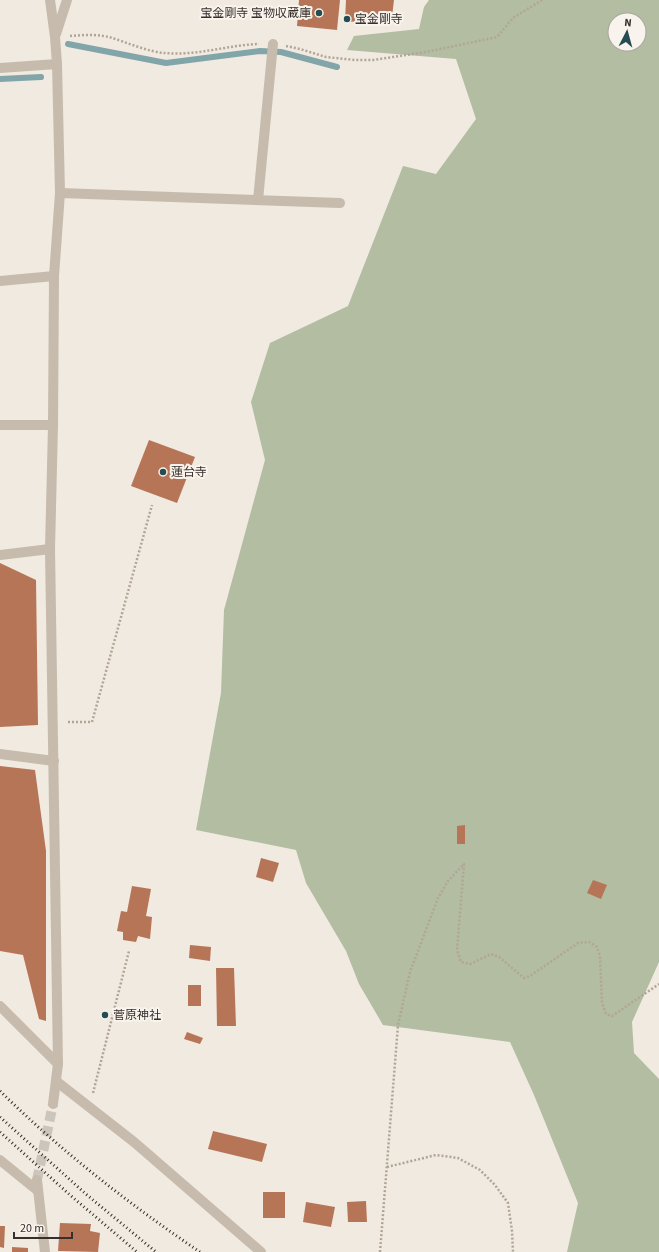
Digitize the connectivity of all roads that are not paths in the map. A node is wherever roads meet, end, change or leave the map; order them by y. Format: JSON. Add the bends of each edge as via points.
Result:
{"nodes":[{"id":1,"x":50,"y":0,"type":"edge"},
{"id":2,"x":67,"y":0,"type":"edge"},
{"id":3,"x":55,"y":37,"type":"junction"},
{"id":4,"x":273,"y":45,"type":"road end"},
{"id":5,"x":57,"y":64,"type":"junction"},
{"id":6,"x":0,"y":68,"type":"edge"},
{"id":7,"x":60,"y":193,"type":"junction"},
{"id":8,"x":258,"y":200,"type":"junction"},
{"id":9,"x":340,"y":203,"type":"dead end"},
{"id":10,"x":54,"y":276,"type":"junction"},
{"id":11,"x":0,"y":282,"type":"edge"},
{"id":12,"x":0,"y":425,"type":"edge"},
{"id":13,"x":53,"y":425,"type":"junction"},
{"id":14,"x":50,"y":549,"type":"junction"},
{"id":15,"x":0,"y":555,"type":"edge"},
{"id":16,"x":0,"y":754,"type":"edge"},
{"id":17,"x":54,"y":761,"type":"junction"},
{"id":18,"x":0,"y":1006,"type":"edge"},
{"id":19,"x":58,"y":1064,"type":"junction"},
{"id":20,"x":56,"y":1081,"type":"junction"},
{"id":21,"x":53,"y":1104,"type":"tunnel mouth"},
{"id":22,"x":0,"y":1160,"type":"edge"},
{"id":23,"x":45,"y":1252,"type":"edge"},
{"id":24,"x":261,"y":1252,"type":"edge"}],
"edges":[{"from":1,"to":3,"type":"street"},
{"from":2,"to":3,"type":"street"},
{"from":3,"to":5,"type":"street"},
{"from":4,"to":8,"type":"street"},
{"from":5,"to":6,"type":"street"},
{"from":5,"to":7,"type":"street"},
{"from":7,"to":8,"type":"street"},
{"from":7,"to":10,"type":"street"},
{"from":8,"to":9,"type":"street"},
{"from":10,"to":11,"type":"street"},
{"from":10,"to":13,"type":"street"},
{"from":12,"to":13,"type":"street"},
{"from":13,"to":14,"type":"street"},
{"from":14,"to":15,"type":"street"},
{"from":14,"to":17,"type":"street"},
{"from":16,"to":17,"type":"street"},
{"from":17,"to":19,"type":"street"},
{"from":18,"to":19,"type":"street"},
{"from":19,"to":20,"type":"street"},
{"from":20,"to":21,"type":"street"},
{"from":20,"to":24,"type":"street","via":[[134,1142]]},
{"from":22,"to":23,"type":"street","via":[[38,1185]]}]}
